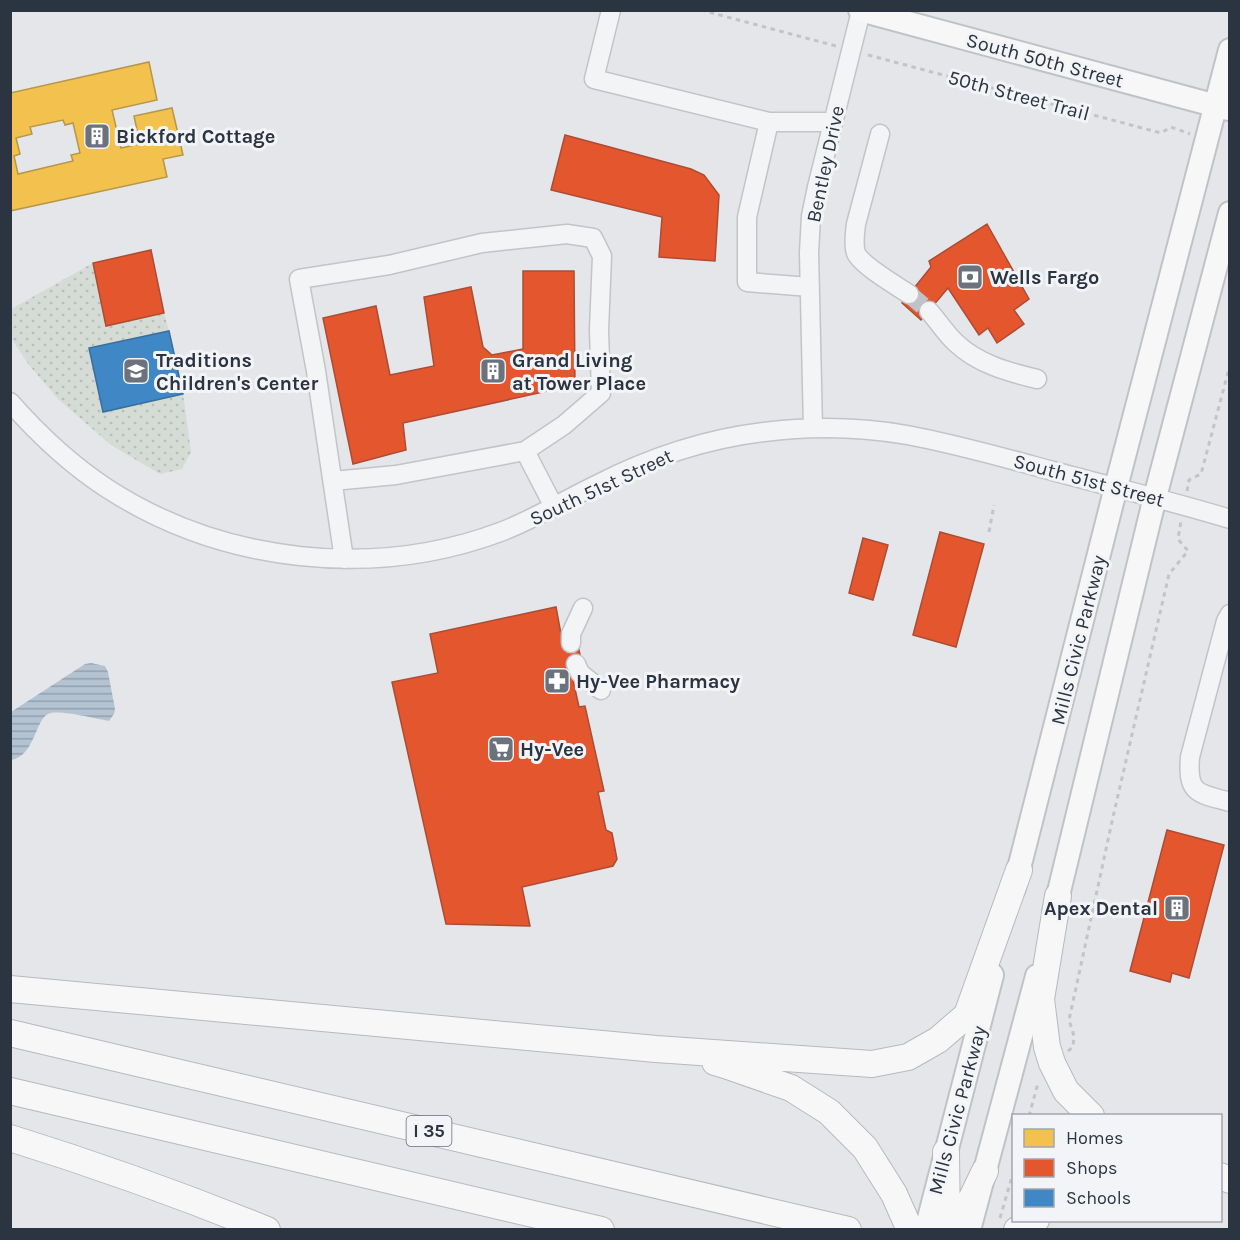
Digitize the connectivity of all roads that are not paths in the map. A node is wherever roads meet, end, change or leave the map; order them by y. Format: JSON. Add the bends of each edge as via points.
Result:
{"nodes":[{"id":1,"x":611,"y":10,"type":"edge"},
{"id":2,"x":860,"y":11,"type":"edge"},
{"id":3,"x":1230,"y":50,"type":"edge"},
{"id":4,"x":1222,"y":108,"type":"edge"},
{"id":5,"x":769,"y":122,"type":"junction"},
{"id":6,"x":833,"y":122,"type":"junction"},
{"id":7,"x":880,"y":134,"type":"dead end"},
{"id":8,"x":1230,"y":213,"type":"edge"},
{"id":9,"x":810,"y":287,"type":"junction"},
{"id":10,"x":909,"y":294,"type":"tunnel mouth"},
{"id":11,"x":929,"y":311,"type":"tunnel mouth"},
{"id":12,"x":1037,"y":379,"type":"dead end"},
{"id":13,"x":10,"y":402,"type":"edge"},
{"id":14,"x":813,"y":428,"type":"junction"},
{"id":15,"x":525,"y":451,"type":"junction"},
{"id":16,"x":333,"y":482,"type":"junction"},
{"id":17,"x":1116,"y":487,"type":"junction"},
{"id":18,"x":1155,"y":497,"type":"junction"},
{"id":19,"x":554,"y":507,"type":"junction"},
{"id":20,"x":1230,"y":519,"type":"edge"},
{"id":21,"x":344,"y":559,"type":"junction"},
{"id":22,"x":583,"y":608,"type":"dead end"},
{"id":23,"x":1230,"y":614,"type":"edge"},
{"id":24,"x":571,"y":643,"type":"dead end"},
{"id":25,"x":576,"y":664,"type":"dead end"},
{"id":26,"x":601,"y":690,"type":"dead end"},
{"id":27,"x":1230,"y":802,"type":"edge"},
{"id":28,"x":1019,"y":870,"type":"junction"},
{"id":29,"x":1058,"y":896,"type":"junction"},
{"id":30,"x":10,"y":989,"type":"edge"},
{"id":31,"x":10,"y":1033,"type":"edge"},
{"id":32,"x":656,"y":1049,"type":"junction"},
{"id":33,"x":10,"y":1091,"type":"edge"},
{"id":34,"x":1089,"y":1114,"type":"edge"},
{"id":35,"x":10,"y":1138,"type":"edge"},
{"id":36,"x":946,"y":1152,"type":"joint"},
{"id":37,"x":985,"y":1171,"type":"joint"},
{"id":38,"x":955,"y":1218,"type":"edge"},
{"id":39,"x":267,"y":1230,"type":"edge"},
{"id":40,"x":601,"y":1230,"type":"edge"},
{"id":41,"x":848,"y":1230,"type":"edge"},
{"id":42,"x":910,"y":1230,"type":"edge"},
{"id":43,"x":926,"y":1230,"type":"edge"}],
"edges":[{"from":1,"to":5,"type":"street","via":[[594,79]]},
{"from":2,"to":4,"type":"main road","name":"South 50th Street"},
{"from":2,"to":6,"type":"street","name":"Bentley Drive"},
{"from":3,"to":4,"type":"main road","name":"Mills Civic Parkway"},
{"from":4,"to":17,"type":"main road","name":"Mills Civic Parkway"},
{"from":5,"to":6,"type":"street"},
{"from":5,"to":9,"type":"street","via":[[747,217],[747,282]]},
{"from":6,"to":9,"type":"street","name":"Bentley Drive","via":[[811,216]]},
{"from":7,"to":10,"type":"street","via":[[856,224],[856,253]]},
{"from":8,"to":18,"type":"main road","name":"Mills Civic Parkway"},
{"from":9,"to":14,"type":"street","name":"Bentley Drive"},
{"from":11,"to":12,"type":"street","via":[[967,352],[999,369]]},
{"from":13,"to":21,"type":"street","name":"South 51st Street","via":[[61,453],[104,486],[163,519],[248,548]]},
{"from":14,"to":17,"type":"street","name":"South 51st Street","via":[[904,434]]},
{"from":14,"to":19,"type":"street","name":"South 51st Street","via":[[753,434],[677,451],[594,485]]},
{"from":15,"to":16,"type":"street","via":[[396,475]]},
{"from":15,"to":16,"type":"street","via":[[601,393],[602,256],[593,238],[567,234],[482,243],[389,265],[299,279]]},
{"from":15,"to":19,"type":"street"},
{"from":16,"to":21,"type":"street"},
{"from":17,"to":18,"type":"street","name":"South 51st Street"},
{"from":17,"to":28,"type":"main road","name":"Mills Civic Parkway"},
{"from":18,"to":20,"type":"street","name":"South 51st Street"},
{"from":18,"to":29,"type":"main road","name":"Mills Civic Parkway"},
{"from":19,"to":21,"type":"street","name":"South 51st Street","via":[[462,544],[418,554]]},
{"from":22,"to":24,"type":"street"},
{"from":23,"to":27,"type":"street","via":[[1189,770],[1192,784],[1200,794]]},
{"from":25,"to":26,"type":"street","via":[[580,673]]},
{"from":28,"to":32,"type":"highway","via":[[967,1015],[938,1040],[908,1057],[872,1064]]},
{"from":28,"to":36,"type":"main road","name":"Mills Civic Parkway"},
{"from":29,"to":34,"type":"highway","via":[[1041,999],[1047,1047],[1066,1091]]},
{"from":29,"to":37,"type":"main road","name":"Mills Civic Parkway"},
{"from":30,"to":32,"type":"highway"},
{"from":31,"to":41,"type":"highway","number":"I 35"},
{"from":32,"to":42,"type":"highway","via":[[725,1065],[791,1088],[829,1112],[865,1148],[894,1194]]},
{"from":33,"to":40,"type":"highway"},
{"from":35,"to":39,"type":"highway","via":[[164,1189]]},
{"from":36,"to":38,"type":"highway"},
{"from":37,"to":38,"type":"highway"},
{"from":38,"to":43,"type":"main road","name":"Mills Civic Parkway"}]}
